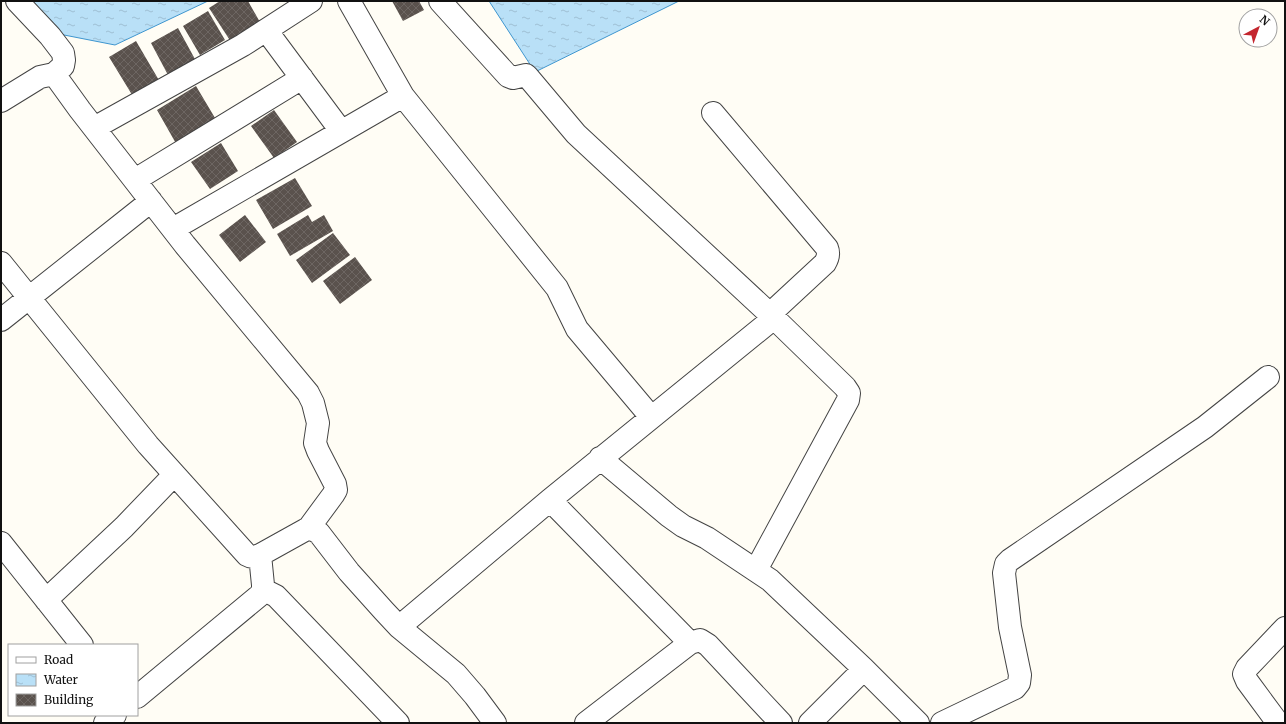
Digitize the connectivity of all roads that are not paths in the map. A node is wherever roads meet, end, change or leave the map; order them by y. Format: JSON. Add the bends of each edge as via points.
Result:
{"nodes":[{"id":1,"x":17,"y":1,"type":"edge"},
{"id":2,"x":311,"y":1,"type":"edge"},
{"id":3,"x":349,"y":1,"type":"edge"},
{"id":4,"x":440,"y":1,"type":"edge"},
{"id":5,"x":266,"y":30,"type":"junction"},
{"id":6,"x":54,"y":74,"type":"junction"},
{"id":7,"x":302,"y":78,"type":"junction"},
{"id":8,"x":403,"y":96,"type":"junction"},
{"id":9,"x":1,"y":101,"type":"edge"},
{"id":10,"x":713,"y":113,"type":"dead end"},
{"id":11,"x":94,"y":128,"type":"junction"},
{"id":12,"x":341,"y":131,"type":"junction"},
{"id":13,"x":135,"y":180,"type":"junction"},
{"id":14,"x":151,"y":202,"type":"junction"},
{"id":15,"x":173,"y":229,"type":"junction"},
{"id":16,"x":1,"y":262,"type":"edge"},
{"id":17,"x":29,"y":298,"type":"junction"},
{"id":18,"x":772,"y":316,"type":"junction"},
{"id":19,"x":1,"y":320,"type":"edge"},
{"id":20,"x":1268,"y":377,"type":"dead end"},
{"id":21,"x":652,"y":417,"type":"junction"},
{"id":22,"x":600,"y":458,"type":"junction"},
{"id":23,"x":174,"y":475,"type":"junction"},
{"id":24,"x":550,"y":500,"type":"junction"},
{"id":25,"x":308,"y":529,"type":"junction"},
{"id":26,"x":1,"y":543,"type":"edge"},
{"id":27,"x":260,"y":555,"type":"junction"},
{"id":28,"x":756,"y":570,"type":"junction"},
{"id":29,"x":263,"y":590,"type":"junction"},
{"id":30,"x":46,"y":600,"type":"junction"},
{"id":31,"x":398,"y":627,"type":"junction"},
{"id":32,"x":1285,"y":628,"type":"edge"},
{"id":33,"x":690,"y":643,"type":"junction"},
{"id":34,"x":81,"y":644,"type":"edge"},
{"id":35,"x":864,"y":669,"type":"junction"},
{"id":36,"x":138,"y":696,"type":"edge"},
{"id":37,"x":114,"y":716,"type":"edge"},
{"id":38,"x":105,"y":723,"type":"edge"},
{"id":39,"x":398,"y":723,"type":"edge"},
{"id":40,"x":495,"y":723,"type":"edge"},
{"id":41,"x":586,"y":723,"type":"edge"},
{"id":42,"x":781,"y":723,"type":"edge"},
{"id":43,"x":810,"y":723,"type":"edge"},
{"id":44,"x":918,"y":723,"type":"edge"},
{"id":45,"x":942,"y":723,"type":"edge"},
{"id":46,"x":1278,"y":723,"type":"edge"}],
"edges":[{"from":1,"to":6,"type":"street","via":[[63,53],[63,66]]},
{"from":2,"to":5,"type":"street"},
{"from":3,"to":8,"type":"street"},
{"from":4,"to":18,"type":"street","via":[[508,76],[528,76],[576,134]]},
{"from":5,"to":7,"type":"street"},
{"from":5,"to":11,"type":"street"},
{"from":6,"to":9,"type":"street","via":[[40,76]]},
{"from":6,"to":11,"type":"street"},
{"from":7,"to":12,"type":"street"},
{"from":7,"to":13,"type":"street"},
{"from":8,"to":12,"type":"street"},
{"from":8,"to":21,"type":"street","via":[[557,288],[577,329],[586,341]]},
{"from":10,"to":18,"type":"street","via":[[827,248],[825,263]]},
{"from":11,"to":13,"type":"street"},
{"from":12,"to":15,"type":"street"},
{"from":13,"to":14,"type":"street"},
{"from":14,"to":15,"type":"street"},
{"from":14,"to":17,"type":"street"},
{"from":15,"to":25,"type":"street","via":[[308,393],[313,404],[318,423],[315,443],[336,490]]},
{"from":16,"to":17,"type":"street"},
{"from":17,"to":19,"type":"street"},
{"from":17,"to":23,"type":"street"},
{"from":18,"to":21,"type":"street"},
{"from":18,"to":28,"type":"street","via":[[849,393],[848,400]]},
{"from":20,"to":45,"type":"street","via":[[1205,427],[1006,564],[1004,573],[1019,683],[1015,688]]},
{"from":21,"to":22,"type":"street"},
{"from":22,"to":24,"type":"street"},
{"from":22,"to":28,"type":"street","via":[[668,516]]},
{"from":23,"to":27,"type":"street","via":[[247,555]]},
{"from":23,"to":30,"type":"street"},
{"from":24,"to":31,"type":"street"},
{"from":24,"to":33,"type":"street"},
{"from":25,"to":27,"type":"street"},
{"from":25,"to":31,"type":"street","via":[[319,533],[349,572]]},
{"from":26,"to":30,"type":"street"},
{"from":27,"to":29,"type":"street"},
{"from":28,"to":35,"type":"street","via":[[781,590]]},
{"from":29,"to":36,"type":"street","via":[[257,599]]},
{"from":29,"to":39,"type":"street","via":[[276,596]]},
{"from":30,"to":34,"type":"street"},
{"from":31,"to":40,"type":"street","via":[[456,674]]},
{"from":32,"to":46,"type":"street","via":[[1244,674]]},
{"from":33,"to":41,"type":"street"},
{"from":33,"to":42,"type":"street","via":[[700,640],[708,645]]},
{"from":35,"to":43,"type":"street"},
{"from":35,"to":44,"type":"street"},
{"from":37,"to":38,"type":"street"}]}
